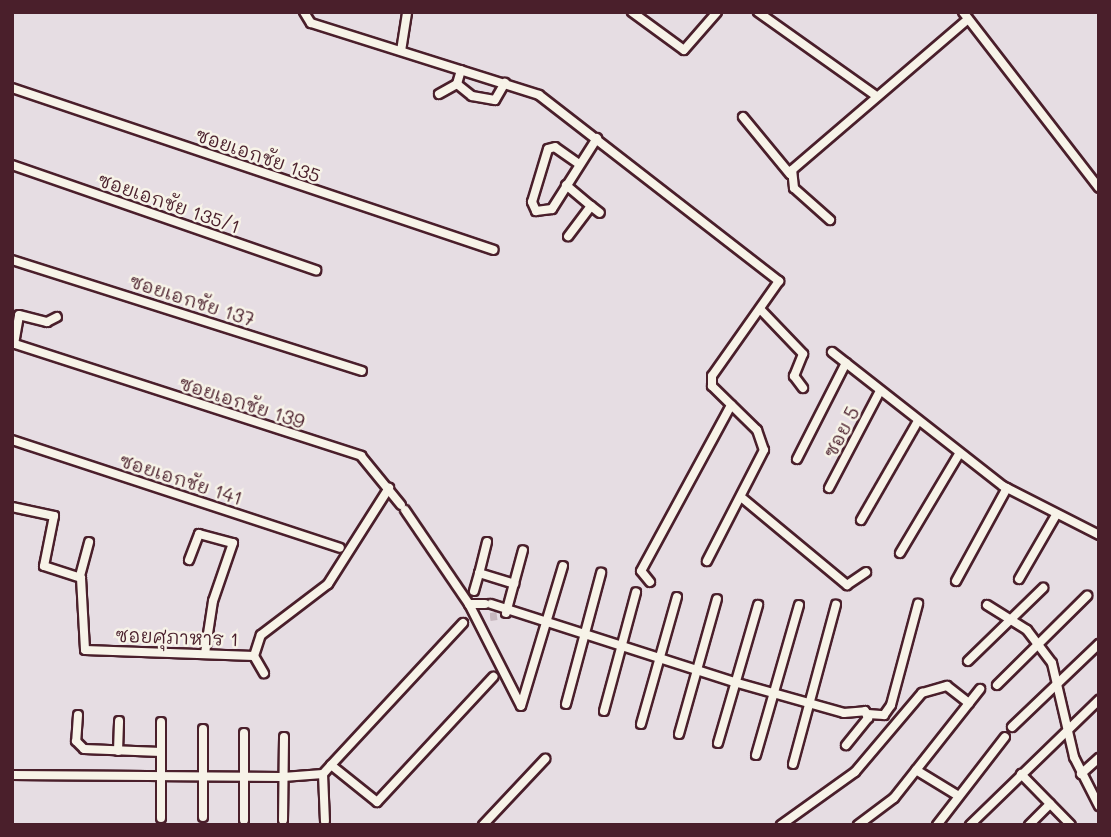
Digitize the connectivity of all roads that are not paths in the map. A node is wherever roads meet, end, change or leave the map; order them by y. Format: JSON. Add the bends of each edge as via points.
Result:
{"nodes":[{"id":1,"x":304,"y":12,"type":"edge"},
{"id":2,"x":407,"y":12,"type":"edge"},
{"id":3,"x":632,"y":12,"type":"edge"},
{"id":4,"x":717,"y":12,"type":"edge"},
{"id":5,"x":758,"y":12,"type":"edge"},
{"id":6,"x":965,"y":16,"type":"edge"},
{"id":7,"x":401,"y":51,"type":"junction"},
{"id":8,"x":461,"y":69,"type":"junction"},
{"id":9,"x":505,"y":83,"type":"junction"},
{"id":10,"x":457,"y":84,"type":"junction"},
{"id":11,"x":12,"y":89,"type":"edge"},
{"id":12,"x":439,"y":94,"type":"dead end"},
{"id":13,"x":875,"y":94,"type":"junction"},
{"id":14,"x":743,"y":117,"type":"dead end"},
{"id":15,"x":597,"y":138,"type":"junction"},
{"id":16,"x":579,"y":164,"type":"junction"},
{"id":17,"x":12,"y":165,"type":"edge"},
{"id":18,"x":790,"y":174,"type":"junction"},
{"id":19,"x":566,"y":185,"type":"junction"},
{"id":20,"x":1099,"y":188,"type":"edge"},
{"id":21,"x":591,"y":206,"type":"junction"},
{"id":22,"x":600,"y":213,"type":"dead end"},
{"id":23,"x":830,"y":220,"type":"dead end"},
{"id":24,"x":568,"y":236,"type":"dead end"},
{"id":25,"x":494,"y":250,"type":"dead end"},
{"id":26,"x":12,"y":260,"type":"edge"},
{"id":27,"x":316,"y":270,"type":"dead end"},
{"id":28,"x":761,"y":310,"type":"junction"},
{"id":29,"x":57,"y":317,"type":"dead end"},
{"id":30,"x":13,"y":344,"type":"edge"},
{"id":31,"x":832,"y":352,"type":"dead end"},
{"id":32,"x":846,"y":363,"type":"junction"},
{"id":33,"x":362,"y":371,"type":"dead end"},
{"id":34,"x":803,"y":388,"type":"dead end"},
{"id":35,"x":880,"y":391,"type":"junction"},
{"id":36,"x":731,"y":405,"type":"junction"},
{"id":37,"x":918,"y":421,"type":"junction"},
{"id":38,"x":12,"y":440,"type":"edge"},
{"id":39,"x":959,"y":454,"type":"junction"},
{"id":40,"x":797,"y":459,"type":"dead end"},
{"id":41,"x":389,"y":488,"type":"junction"},
{"id":42,"x":829,"y":488,"type":"dead end"},
{"id":43,"x":1006,"y":488,"type":"junction"},
{"id":44,"x":741,"y":497,"type":"junction"},
{"id":45,"x":12,"y":507,"type":"edge"},
{"id":46,"x":1056,"y":515,"type":"junction"},
{"id":47,"x":862,"y":520,"type":"dead end"},
{"id":48,"x":1099,"y":535,"type":"edge"},
{"id":49,"x":89,"y":542,"type":"dead end"},
{"id":50,"x":487,"y":542,"type":"dead end"},
{"id":51,"x":340,"y":548,"type":"dead end"},
{"id":52,"x":523,"y":550,"type":"dead end"},
{"id":53,"x":900,"y":553,"type":"dead end"},
{"id":54,"x":189,"y":560,"type":"dead end"},
{"id":55,"x":707,"y":561,"type":"dead end"},
{"id":56,"x":563,"y":566,"type":"dead end"},
{"id":57,"x":866,"y":572,"type":"dead end"},
{"id":58,"x":479,"y":573,"type":"junction"},
{"id":59,"x":601,"y":573,"type":"dead end"},
{"id":60,"x":80,"y":576,"type":"junction"},
{"id":61,"x":1019,"y":579,"type":"dead end"},
{"id":62,"x":956,"y":581,"type":"dead end"},
{"id":63,"x":650,"y":582,"type":"dead end"},
{"id":64,"x":514,"y":584,"type":"junction"},
{"id":65,"x":1043,"y":588,"type":"dead end"},
{"id":66,"x":474,"y":591,"type":"dead end"},
{"id":67,"x":636,"y":592,"type":"dead end"},
{"id":68,"x":1087,"y":596,"type":"dead end"},
{"id":69,"x":677,"y":597,"type":"dead end"},
{"id":70,"x":717,"y":599,"type":"dead end"},
{"id":71,"x":469,"y":604,"type":"junction"},
{"id":72,"x":918,"y":604,"type":"dead end"},
{"id":73,"x":758,"y":605,"type":"dead end"},
{"id":74,"x":799,"y":605,"type":"dead end"},
{"id":75,"x":835,"y":605,"type":"dead end"},
{"id":76,"x":987,"y":605,"type":"dead end"},
{"id":77,"x":499,"y":615,"type":"junction"},
{"id":78,"x":1013,"y":617,"type":"junction"},
{"id":79,"x":477,"y":618,"type":"junction"},
{"id":80,"x":463,"y":623,"type":"dead end"},
{"id":81,"x":545,"y":626,"type":"junction"},
{"id":82,"x":583,"y":637,"type":"junction"},
{"id":83,"x":1039,"y":644,"type":"junction"},
{"id":84,"x":1099,"y":644,"type":"edge"},
{"id":85,"x":621,"y":649,"type":"junction"},
{"id":86,"x":205,"y":653,"type":"junction"},
{"id":87,"x":254,"y":656,"type":"junction"},
{"id":88,"x":659,"y":660,"type":"junction"},
{"id":89,"x":968,"y":661,"type":"dead end"},
{"id":90,"x":697,"y":671,"type":"junction"},
{"id":91,"x":264,"y":673,"type":"dead end"},
{"id":92,"x":493,"y":677,"type":"dead end"},
{"id":93,"x":734,"y":682,"type":"junction"},
{"id":94,"x":1058,"y":682,"type":"junction"},
{"id":95,"x":997,"y":685,"type":"dead end"},
{"id":96,"x":980,"y":689,"type":"dead end"},
{"id":97,"x":773,"y":693,"type":"junction"},
{"id":98,"x":1099,"y":700,"type":"edge"},
{"id":99,"x":810,"y":703,"type":"junction"},
{"id":100,"x":970,"y":703,"type":"junction"},
{"id":101,"x":566,"y":704,"type":"dead end"},
{"id":102,"x":604,"y":711,"type":"dead end"},
{"id":103,"x":868,"y":714,"type":"junction"},
{"id":104,"x":78,"y":715,"type":"dead end"},
{"id":105,"x":119,"y":721,"type":"dead end"},
{"id":106,"x":161,"y":722,"type":"dead end"},
{"id":107,"x":641,"y":724,"type":"dead end"},
{"id":108,"x":1012,"y":727,"type":"dead end"},
{"id":109,"x":204,"y":729,"type":"dead end"},
{"id":110,"x":1067,"y":730,"type":"junction"},
{"id":111,"x":244,"y":733,"type":"dead end"},
{"id":112,"x":679,"y":734,"type":"dead end"},
{"id":113,"x":284,"y":737,"type":"dead end"},
{"id":114,"x":1005,"y":737,"type":"dead end"},
{"id":115,"x":718,"y":743,"type":"dead end"},
{"id":116,"x":846,"y":745,"type":"dead end"},
{"id":117,"x":118,"y":751,"type":"junction"},
{"id":118,"x":160,"y":752,"type":"junction"},
{"id":119,"x":756,"y":755,"type":"dead end"},
{"id":120,"x":1099,"y":758,"type":"edge"},
{"id":121,"x":545,"y":759,"type":"dead end"},
{"id":122,"x":793,"y":764,"type":"dead end"},
{"id":123,"x":331,"y":765,"type":"junction"},
{"id":124,"x":916,"y":770,"type":"junction"},
{"id":125,"x":323,"y":774,"type":"junction"},
{"id":126,"x":1021,"y":774,"type":"junction"},
{"id":127,"x":1081,"y":774,"type":"junction"},
{"id":128,"x":12,"y":775,"type":"edge"},
{"id":129,"x":243,"y":775,"type":"junction"},
{"id":130,"x":162,"y":776,"type":"junction"},
{"id":131,"x":203,"y":776,"type":"junction"},
{"id":132,"x":284,"y":777,"type":"junction"},
{"id":133,"x":957,"y":795,"type":"junction"},
{"id":134,"x":1050,"y":804,"type":"junction"},
{"id":135,"x":1099,"y":806,"type":"edge"},
{"id":136,"x":203,"y":817,"type":"dead end"},
{"id":137,"x":161,"y":818,"type":"dead end"},
{"id":138,"x":244,"y":820,"type":"dead end"},
{"id":139,"x":284,"y":820,"type":"dead end"},
{"id":140,"x":325,"y":821,"type":"dead end"},
{"id":141,"x":483,"y":825,"type":"edge"},
{"id":142,"x":781,"y":825,"type":"edge"},
{"id":143,"x":858,"y":825,"type":"edge"},
{"id":144,"x":937,"y":825,"type":"edge"},
{"id":145,"x":970,"y":825,"type":"edge"},
{"id":146,"x":1029,"y":825,"type":"edge"},
{"id":147,"x":1071,"y":825,"type":"edge"}],
"edges":[{"from":1,"to":7,"type":"street","via":[[311,23]]},
{"from":2,"to":7,"type":"street"},
{"from":3,"to":4,"type":"street","via":[[684,50]]},
{"from":5,"to":13,"type":"street"},
{"from":6,"to":13,"type":"street"},
{"from":6,"to":20,"type":"street"},
{"from":7,"to":8,"type":"street"},
{"from":8,"to":9,"type":"street"},
{"from":8,"to":10,"type":"street"},
{"from":9,"to":10,"type":"street","via":[[495,100],[472,96]]},
{"from":9,"to":15,"type":"street","via":[[539,95]]},
{"from":10,"to":12,"type":"street"},
{"from":11,"to":25,"type":"street","name":"ซอยเอกชัย 135"},
{"from":13,"to":18,"type":"street"},
{"from":14,"to":18,"type":"street"},
{"from":15,"to":16,"type":"street"},
{"from":15,"to":28,"type":"street","via":[[776,276],[779,285]]},
{"from":16,"to":19,"type":"street"},
{"from":16,"to":19,"type":"street","via":[[551,146],[532,206],[547,214]]},
{"from":17,"to":27,"type":"street","name":"ซอยเอกชัย 135/1"},
{"from":18,"to":23,"type":"street","via":[[794,188]]},
{"from":19,"to":21,"type":"street"},
{"from":21,"to":22,"type":"street"},
{"from":21,"to":24,"type":"street"},
{"from":26,"to":33,"type":"street","name":"ซอยเอกชัย 137"},
{"from":28,"to":34,"type":"street","via":[[803,354],[794,376]]},
{"from":28,"to":36,"type":"street","via":[[712,376],[712,386]]},
{"from":29,"to":30,"type":"street","via":[[47,322],[19,315]]},
{"from":30,"to":41,"type":"street","name":"ซอยเอกชัย 139","via":[[361,456]]},
{"from":31,"to":32,"type":"street"},
{"from":32,"to":35,"type":"street"},
{"from":32,"to":40,"type":"street"},
{"from":35,"to":37,"type":"street"},
{"from":35,"to":42,"type":"street","name":"ซอย 5"},
{"from":36,"to":44,"type":"street","via":[[764,440]]},
{"from":36,"to":63,"type":"street","via":[[641,571]]},
{"from":37,"to":39,"type":"street"},
{"from":37,"to":47,"type":"street"},
{"from":38,"to":51,"type":"street","name":"ซอยเอกชัย 141"},
{"from":39,"to":43,"type":"street"},
{"from":39,"to":53,"type":"street"},
{"from":41,"to":71,"type":"street","name":"ซอยเอกชัย 139"},
{"from":41,"to":87,"type":"street","name":"ซอยศุภาหาร 1","via":[[328,584],[261,635]]},
{"from":43,"to":46,"type":"street"},
{"from":43,"to":62,"type":"street"},
{"from":44,"to":55,"type":"street"},
{"from":44,"to":57,"type":"street","via":[[842,582],[851,584]]},
{"from":45,"to":60,"type":"street","via":[[52,514],[44,566]]},
{"from":46,"to":48,"type":"street"},
{"from":46,"to":61,"type":"street"},
{"from":49,"to":60,"type":"street"},
{"from":50,"to":58,"type":"street"},
{"from":52,"to":64,"type":"street"},
{"from":54,"to":86,"type":"street","via":[[199,534],[233,543],[213,601]]},
{"from":56,"to":81,"type":"street"},
{"from":58,"to":64,"type":"street"},
{"from":58,"to":66,"type":"street"},
{"from":59,"to":82,"type":"street"},
{"from":60,"to":86,"type":"street","name":"ซอยศุภาหาร 1","via":[[85,650]]},
{"from":64,"to":77,"type":"street"},
{"from":65,"to":78,"type":"street"},
{"from":67,"to":85,"type":"street"},
{"from":68,"to":83,"type":"street"},
{"from":69,"to":88,"type":"street"},
{"from":70,"to":90,"type":"street"},
{"from":71,"to":77,"type":"street","via":[[488,604]]},
{"from":71,"to":79,"type":"street","name":"ซอยเอกชัย 139"},
{"from":72,"to":103,"type":"street","via":[[891,705],[884,715]]},
{"from":73,"to":93,"type":"street"},
{"from":74,"to":97,"type":"street"},
{"from":75,"to":99,"type":"street"},
{"from":76,"to":78,"type":"street"},
{"from":77,"to":79,"type":"street"},
{"from":77,"to":81,"type":"street"},
{"from":78,"to":83,"type":"street"},
{"from":78,"to":89,"type":"street"},
{"from":79,"to":81,"type":"street","name":"ซอยเอกชัย 139","via":[[521,706]]},
{"from":80,"to":123,"type":"street"},
{"from":81,"to":82,"type":"street"},
{"from":82,"to":85,"type":"street"},
{"from":82,"to":101,"type":"street"},
{"from":83,"to":94,"type":"street"},
{"from":83,"to":95,"type":"street"},
{"from":84,"to":94,"type":"street"},
{"from":85,"to":88,"type":"street"},
{"from":85,"to":102,"type":"street"},
{"from":86,"to":87,"type":"street","name":"ซอยศุภาหาร 1"},
{"from":87,"to":91,"type":"street"},
{"from":88,"to":90,"type":"street"},
{"from":88,"to":107,"type":"street"},
{"from":90,"to":93,"type":"street"},
{"from":90,"to":112,"type":"street"},
{"from":92,"to":123,"type":"street","via":[[377,802]]},
{"from":93,"to":97,"type":"street"},
{"from":93,"to":115,"type":"street"},
{"from":94,"to":108,"type":"street"},
{"from":94,"to":110,"type":"street"},
{"from":96,"to":100,"type":"street"},
{"from":97,"to":99,"type":"street"},
{"from":97,"to":119,"type":"street"},
{"from":98,"to":110,"type":"street"},
{"from":99,"to":103,"type":"street"},
{"from":99,"to":122,"type":"street"},
{"from":100,"to":124,"type":"street"},
{"from":100,"to":142,"type":"street","via":[[947,686],[922,693],[855,772]]},
{"from":103,"to":116,"type":"street"},
{"from":104,"to":117,"type":"street","via":[[78,746]]},
{"from":105,"to":117,"type":"street"},
{"from":106,"to":118,"type":"street"},
{"from":109,"to":131,"type":"street"},
{"from":110,"to":126,"type":"street"},
{"from":110,"to":127,"type":"street"},
{"from":111,"to":129,"type":"street"},
{"from":113,"to":132,"type":"street"},
{"from":114,"to":133,"type":"street"},
{"from":117,"to":118,"type":"street"},
{"from":118,"to":130,"type":"street"},
{"from":120,"to":127,"type":"street"},
{"from":121,"to":141,"type":"street"},
{"from":123,"to":125,"type":"street"},
{"from":124,"to":133,"type":"street"},
{"from":124,"to":143,"type":"street","via":[[888,804]]},
{"from":125,"to":132,"type":"street"},
{"from":125,"to":140,"type":"street"},
{"from":126,"to":134,"type":"street"},
{"from":126,"to":145,"type":"street"},
{"from":127,"to":135,"type":"street"},
{"from":128,"to":130,"type":"street"},
{"from":129,"to":131,"type":"street"},
{"from":129,"to":132,"type":"street"},
{"from":129,"to":138,"type":"street"},
{"from":130,"to":131,"type":"street"},
{"from":130,"to":137,"type":"street"},
{"from":131,"to":136,"type":"street"},
{"from":132,"to":139,"type":"street"},
{"from":133,"to":144,"type":"street"},
{"from":134,"to":146,"type":"street"},
{"from":134,"to":147,"type":"street"}]}
